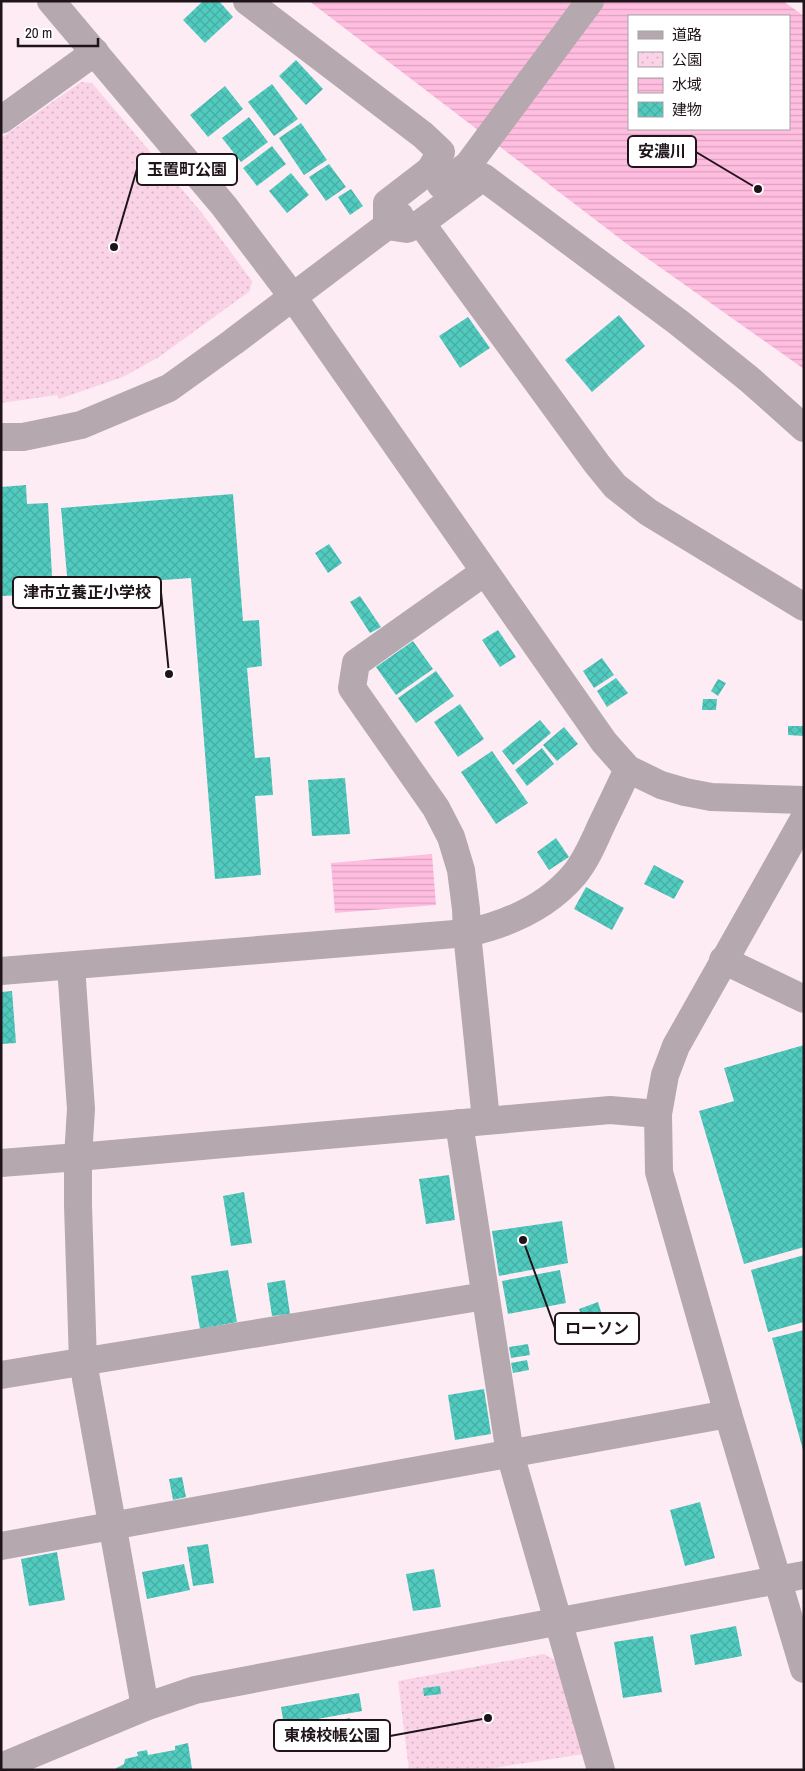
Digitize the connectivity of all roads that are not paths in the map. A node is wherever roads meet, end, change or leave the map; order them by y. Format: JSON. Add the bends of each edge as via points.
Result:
{"nodes":[{"id":1,"x":51,"y":1,"type":"edge"},
{"id":2,"x":248,"y":1,"type":"edge"},
{"id":3,"x":590,"y":1,"type":"edge"},
{"id":4,"x":95,"y":52,"type":"junction"},
{"id":5,"x":1,"y":120,"type":"edge"},
{"id":6,"x":403,"y":221,"type":"junction"},
{"id":7,"x":293,"y":297,"type":"junction"},
{"id":8,"x":804,"y":428,"type":"edge"},
{"id":9,"x":1,"y":438,"type":"edge"},
{"id":10,"x":484,"y":573,"type":"junction"},
{"id":11,"x":804,"y":607,"type":"edge"},
{"id":12,"x":628,"y":769,"type":"junction"},
{"id":13,"x":804,"y":800,"type":"edge"},
{"id":14,"x":804,"y":819,"type":"edge"},
{"id":15,"x":467,"y":932,"type":"junction"},
{"id":16,"x":723,"y":960,"type":"junction"},
{"id":17,"x":71,"y":966,"type":"junction"},
{"id":18,"x":1,"y":971,"type":"edge"},
{"id":19,"x":804,"y":998,"type":"edge"},
{"id":20,"x":658,"y":1114,"type":"junction"},
{"id":21,"x":486,"y":1120,"type":"junction"},
{"id":22,"x":459,"y":1123,"type":"junction"},
{"id":23,"x":78,"y":1157,"type":"junction"},
{"id":24,"x":1,"y":1163,"type":"edge"},
{"id":25,"x":485,"y":1296,"type":"junction"},
{"id":26,"x":83,"y":1362,"type":"junction"},
{"id":27,"x":1,"y":1374,"type":"edge"},
{"id":28,"x":728,"y":1414,"type":"junction"},
{"id":29,"x":510,"y":1454,"type":"junction"},
{"id":30,"x":114,"y":1526,"type":"junction"},
{"id":31,"x":1,"y":1546,"type":"edge"},
{"id":32,"x":791,"y":1578,"type":"edge"},
{"id":33,"x":558,"y":1623,"type":"junction"},
{"id":34,"x":804,"y":1669,"type":"edge"},
{"id":35,"x":145,"y":1706,"type":"junction"},
{"id":36,"x":1,"y":1767,"type":"edge"},
{"id":37,"x":601,"y":1770,"type":"edge"}],
"edges":[{"from":1,"to":4,"type":"street"},
{"from":2,"to":6,"type":"street","via":[[441,152],[430,170],[387,203]]},
{"from":3,"to":6,"type":"street","via":[[468,165]]},
{"from":4,"to":5,"type":"street"},
{"from":4,"to":7,"type":"street","via":[[224,206]]},
{"from":6,"to":7,"type":"street"},
{"from":6,"to":8,"type":"street","via":[[483,177],[678,322]]},
{"from":6,"to":11,"type":"street","via":[[615,486],[648,512]]},
{"from":7,"to":9,"type":"street","via":[[169,388],[81,425],[23,437]]},
{"from":7,"to":10,"type":"street"},
{"from":10,"to":12,"type":"street","via":[[604,742]]},
{"from":10,"to":15,"type":"street","via":[[356,663],[352,688],[436,808],[451,837],[461,870]]},
{"from":12,"to":13,"type":"street","via":[[685,792]]},
{"from":12,"to":15,"type":"street","via":[[588,854],[574,875],[538,906],[512,920]]},
{"from":14,"to":16,"type":"street"},
{"from":15,"to":17,"type":"street"},
{"from":15,"to":21,"type":"street"},
{"from":16,"to":19,"type":"street"},
{"from":16,"to":20,"type":"street","via":[[676,1046],[665,1075]]},
{"from":17,"to":18,"type":"street"},
{"from":17,"to":23,"type":"street","via":[[81,1109]]},
{"from":20,"to":21,"type":"street","via":[[610,1110]]},
{"from":20,"to":28,"type":"street","via":[[659,1172]]},
{"from":21,"to":22,"type":"street"},
{"from":22,"to":23,"type":"street"},
{"from":22,"to":25,"type":"street"},
{"from":23,"to":24,"type":"street"},
{"from":23,"to":26,"type":"street"},
{"from":25,"to":26,"type":"street"},
{"from":25,"to":29,"type":"street"},
{"from":26,"to":27,"type":"street"},
{"from":26,"to":30,"type":"street"},
{"from":28,"to":29,"type":"street"},
{"from":28,"to":32,"type":"street"},
{"from":29,"to":30,"type":"street"},
{"from":29,"to":33,"type":"street"},
{"from":30,"to":31,"type":"street"},
{"from":30,"to":35,"type":"street"},
{"from":32,"to":33,"type":"street"},
{"from":32,"to":34,"type":"street"},
{"from":33,"to":35,"type":"street","via":[[220,1685]]},
{"from":33,"to":37,"type":"street"},
{"from":35,"to":36,"type":"street"}]}
